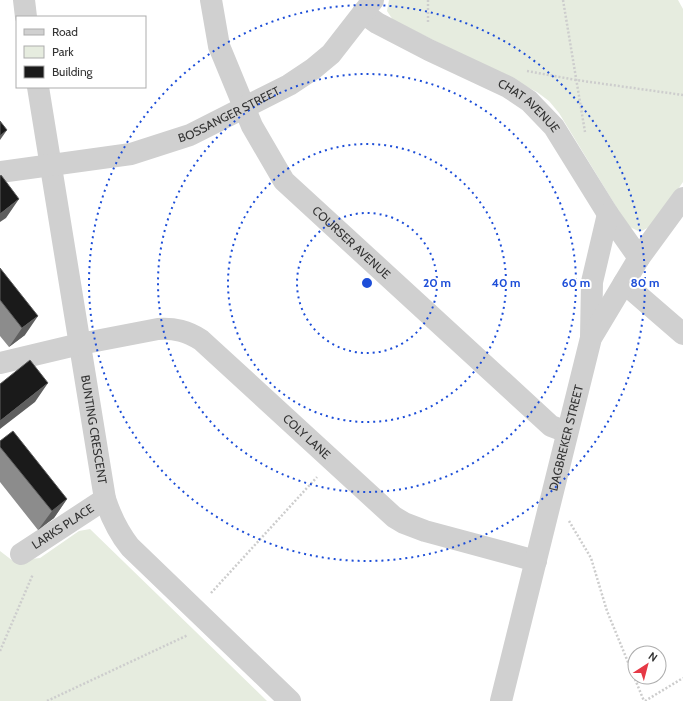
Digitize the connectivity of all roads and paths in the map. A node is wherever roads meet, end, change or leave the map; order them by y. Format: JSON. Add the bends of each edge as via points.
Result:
{"nodes":[{"id":1,"x":24,"y":0,"type":"edge"},
{"id":2,"x":211,"y":0,"type":"edge"},
{"id":3,"x":563,"y":0,"type":"edge"},
{"id":4,"x":368,"y":7,"type":"edge"},
{"id":5,"x":26,"y":16,"type":"edge"},
{"id":6,"x":523,"y":70,"type":"dead end"},
{"id":7,"x":576,"y":80,"type":"junction"},
{"id":8,"x":38,"y":88,"type":"edge"},
{"id":9,"x":683,"y":95,"type":"edge"},
{"id":10,"x":245,"y":107,"type":"junction"},
{"id":11,"x":586,"y":135,"type":"dead end"},
{"id":12,"x":50,"y":164,"type":"junction"},
{"id":13,"x":0,"y":172,"type":"edge"},
{"id":14,"x":683,"y":198,"type":"edge"},
{"id":15,"x":608,"y":214,"type":"junction"},
{"id":16,"x":639,"y":258,"type":"junction"},
{"id":17,"x":624,"y":284,"type":"junction"},
{"id":18,"x":683,"y":334,"type":"edge"},
{"id":19,"x":591,"y":338,"type":"junction"},
{"id":20,"x":80,"y":344,"type":"junction"},
{"id":21,"x":0,"y":363,"type":"edge"},
{"id":22,"x":567,"y":432,"type":"junction"},
{"id":23,"x":332,"y":461,"type":"junction"},
{"id":24,"x":105,"y":499,"type":"junction"},
{"id":25,"x":549,"y":508,"type":"junction"},
{"id":26,"x":21,"y":554,"type":"dead end"},
{"id":27,"x":536,"y":561,"type":"junction"},
{"id":28,"x":34,"y":572,"type":"dead end"},
{"id":29,"x":203,"y":617,"type":"junction"},
{"id":30,"x":0,"y":651,"type":"edge"},
{"id":31,"x":683,"y":678,"type":"edge"},
{"id":32,"x":47,"y":701,"type":"edge"},
{"id":33,"x":290,"y":701,"type":"edge"},
{"id":34,"x":501,"y":701,"type":"edge"},
{"id":35,"x":644,"y":701,"type":"edge"}],
"edges":[{"from":1,"to":5,"type":"street"},
{"from":2,"to":10,"type":"street","name":"COURSER AVENUE","via":[[219,46]]},
{"from":3,"to":7,"type":"path"},
{"from":4,"to":10,"type":"street","name":"BOSSANGER STREET","via":[[331,54],[314,69],[290,85]]},
{"from":4,"to":15,"type":"street","name":"CHAT AVENUE","via":[[384,27],[508,87],[528,101],[554,127]]},
{"from":6,"to":7,"type":"path"},
{"from":7,"to":9,"type":"path"},
{"from":7,"to":11,"type":"path"},
{"from":8,"to":12,"type":"street","name":"BUNTING CRESCENT"},
{"from":10,"to":12,"type":"street","name":"BOSSANGER STREET","via":[[190,135],[153,148],[131,154]]},
{"from":10,"to":22,"type":"street","name":"COURSER AVENUE","via":[[256,132],[290,189],[551,426]]},
{"from":12,"to":13,"type":"street","name":"BOSSANGER STREET"},
{"from":12,"to":20,"type":"street","name":"BUNTING CRESCENT"},
{"from":14,"to":16,"type":"street","name":"DAGBREKER STREET"},
{"from":15,"to":16,"type":"street","name":"CHAT AVENUE"},
{"from":15,"to":19,"type":"street","via":[[592,282]]},
{"from":16,"to":17,"type":"street","name":"DAGBREKER STREET"},
{"from":17,"to":18,"type":"street"},
{"from":17,"to":19,"type":"street","name":"DAGBREKER STREET"},
{"from":19,"to":22,"type":"street","name":"DAGBREKER STREET"},
{"from":20,"to":21,"type":"street","name":"COLY LANE"},
{"from":20,"to":23,"type":"street","name":"COLY LANE","via":[[158,329],[170,328],[191,334],[201,340]]},
{"from":20,"to":24,"type":"street","name":"BUNTING CRESCENT"},
{"from":22,"to":25,"type":"street","name":"DAGBREKER STREET"},
{"from":23,"to":27,"type":"street","name":"COLY LANE","via":[[385,510],[404,523]]},
{"from":23,"to":29,"type":"path"},
{"from":24,"to":26,"type":"street","name":"LARKS PLACE"},
{"from":24,"to":29,"type":"street","name":"BUNTING CRESCENT","via":[[118,530],[130,547]]},
{"from":25,"to":27,"type":"street","name":"DAGBREKER STREET"},
{"from":25,"to":35,"type":"path","via":[[563,512],[591,558],[607,611]]},
{"from":27,"to":34,"type":"street","name":"DAGBREKER STREET"},
{"from":28,"to":30,"type":"path"},
{"from":29,"to":32,"type":"path"},
{"from":29,"to":33,"type":"street","name":"BUNTING CRESCENT"},
{"from":31,"to":35,"type":"path"}]}
